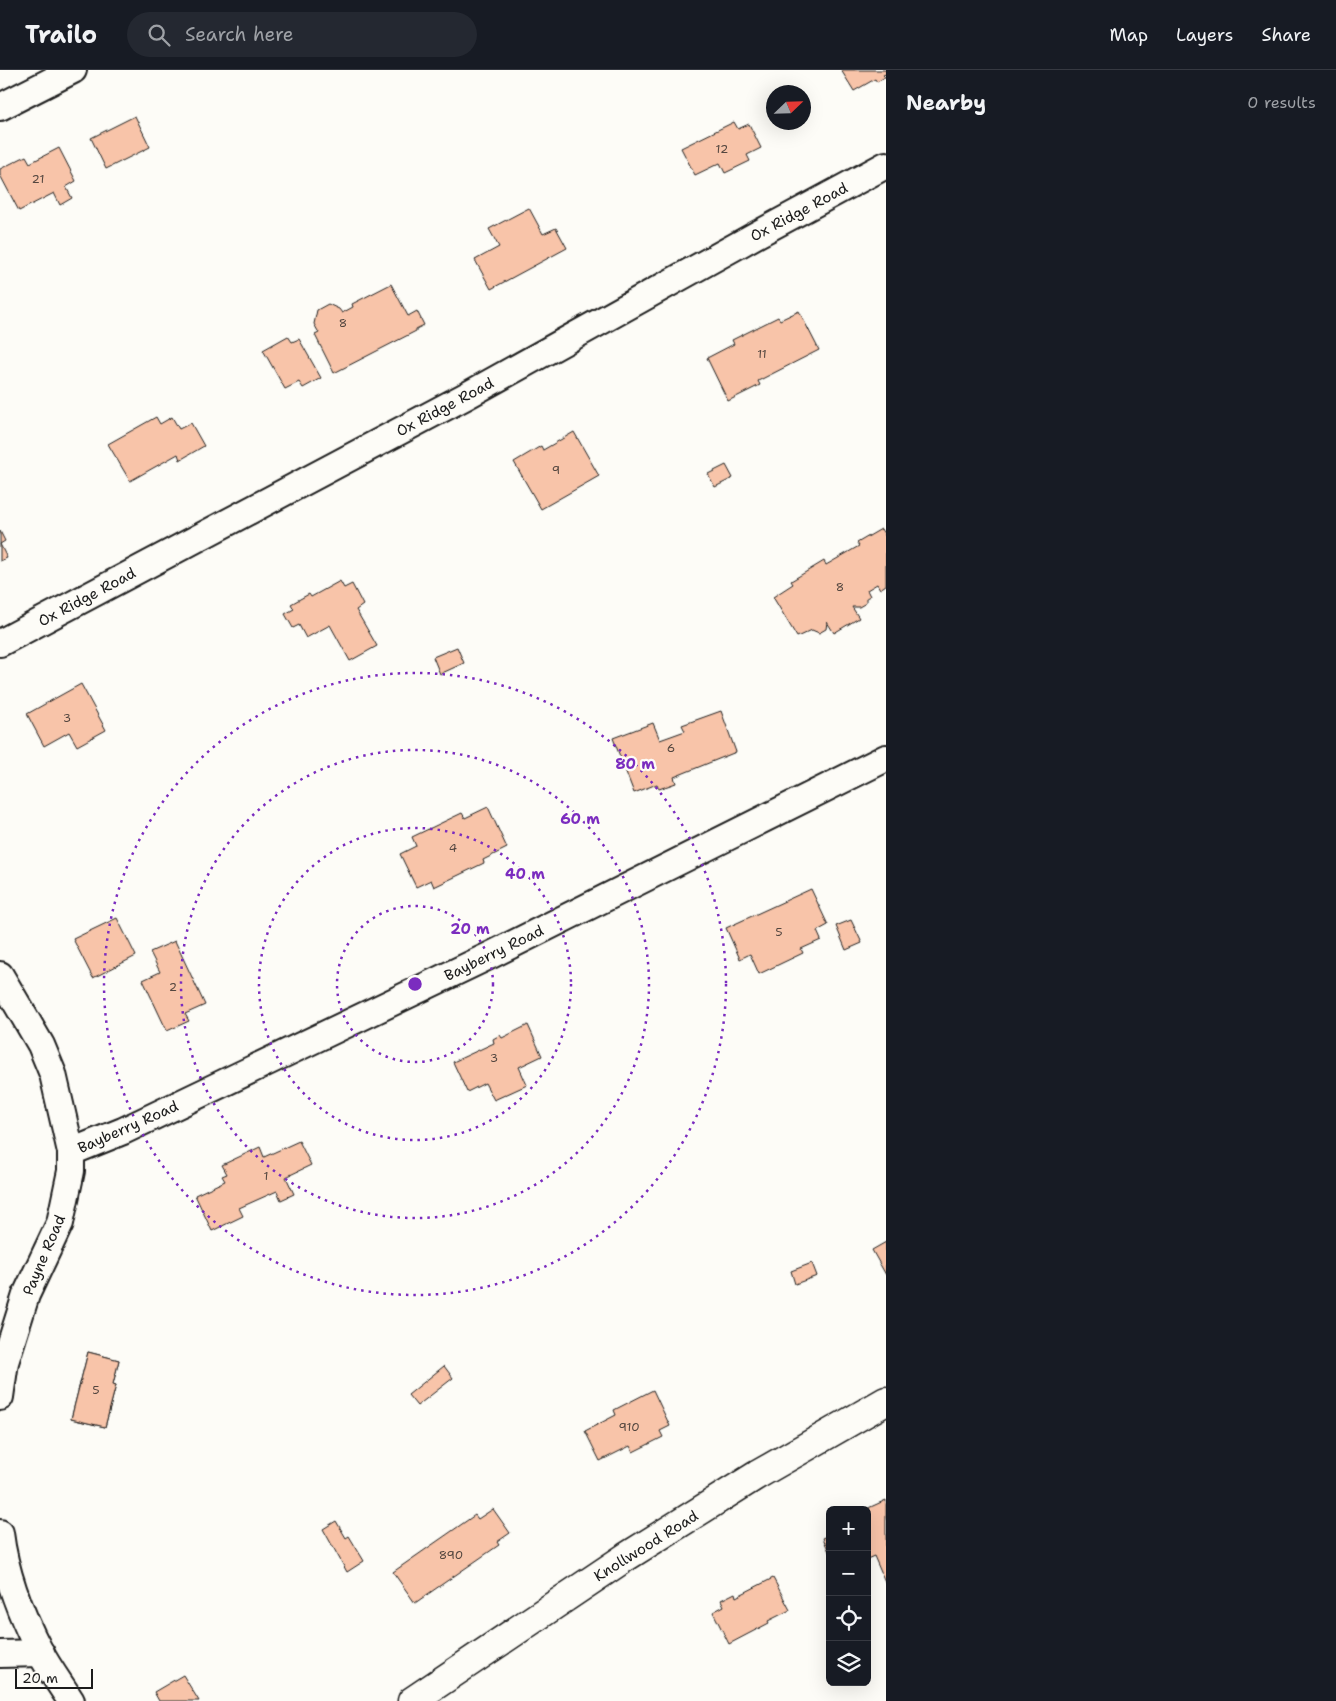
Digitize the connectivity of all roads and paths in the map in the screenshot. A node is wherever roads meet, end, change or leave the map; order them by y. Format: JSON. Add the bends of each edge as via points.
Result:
{"nodes":[{"id":1,"x":73,"y":70,"type":"edge"},
{"id":2,"x":0,"y":107,"type":"edge"},
{"id":3,"x":886,"y":165,"type":"edge"},
{"id":4,"x":0,"y":643,"type":"edge"},
{"id":5,"x":886,"y":758,"type":"edge"},
{"id":6,"x":0,"y":975,"type":"edge"},
{"id":7,"x":71,"y":1152,"type":"junction"},
{"id":8,"x":0,"y":1397,"type":"edge"},
{"id":9,"x":886,"y":1401,"type":"edge"},
{"id":10,"x":0,"y":1532,"type":"edge"},
{"id":11,"x":0,"y":1654,"type":"edge"},
{"id":12,"x":40,"y":1654,"type":"junction"},
{"id":13,"x":71,"y":1701,"type":"edge"},
{"id":14,"x":412,"y":1701,"type":"edge"}],
"edges":[{"from":1,"to":2,"type":"street"},
{"from":3,"to":4,"type":"street","name":"Ox Ridge Road","via":[[466,396]]},
{"from":5,"to":7,"type":"street","name":"Bayberry Road","via":[[483,959]]},
{"from":6,"to":7,"type":"street","name":"Payne Road","via":[[41,1045],[53,1074]]},
{"from":7,"to":8,"type":"street","name":"Payne Road","via":[[71,1171],[60,1223],[26,1295],[5,1362]]},
{"from":9,"to":14,"type":"main road","name":"Knollwood Road","via":[[626,1557]]},
{"from":10,"to":12,"type":"street","via":[[18,1603]]},
{"from":11,"to":12,"type":"street"},
{"from":12,"to":13,"type":"street"}]}
